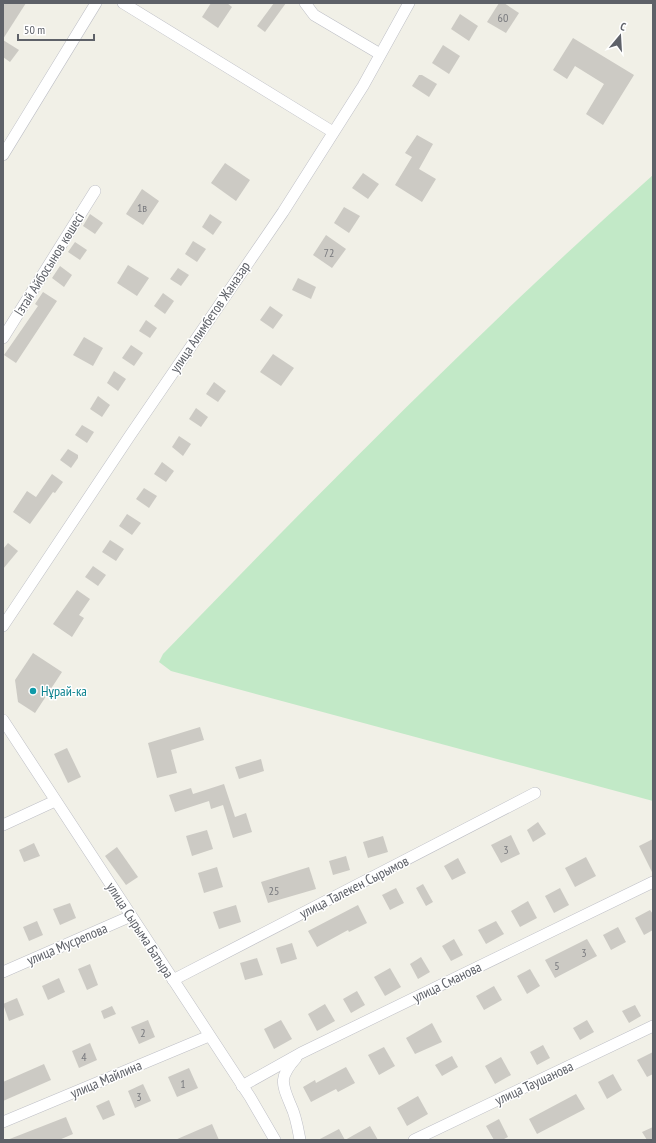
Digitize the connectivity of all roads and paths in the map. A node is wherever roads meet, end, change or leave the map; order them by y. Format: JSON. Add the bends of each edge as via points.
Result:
{"nodes":[{"id":1,"x":96,"y":3,"type":"edge"},
{"id":2,"x":123,"y":3,"type":"edge"},
{"id":3,"x":306,"y":3,"type":"edge"},
{"id":4,"x":409,"y":3,"type":"edge"},
{"id":5,"x":380,"y":54,"type":"junction"},
{"id":6,"x":333,"y":132,"type":"junction"},
{"id":7,"x":3,"y":154,"type":"edge"},
{"id":8,"x":95,"y":191,"type":"dead end"},
{"id":9,"x":3,"y":338,"type":"edge"},
{"id":10,"x":3,"y":626,"type":"edge"},
{"id":11,"x":3,"y":720,"type":"edge"},
{"id":12,"x":535,"y":794,"type":"dead end"},
{"id":13,"x":55,"y":801,"type":"junction"},
{"id":14,"x":3,"y":825,"type":"edge"},
{"id":15,"x":653,"y":882,"type":"edge"},
{"id":16,"x":131,"y":916,"type":"junction"},
{"id":17,"x":3,"y":972,"type":"edge"},
{"id":18,"x":173,"y":980,"type":"junction"},
{"id":19,"x":653,"y":1026,"type":"edge"},
{"id":20,"x":209,"y":1036,"type":"junction"},
{"id":21,"x":301,"y":1053,"type":"junction"},
{"id":22,"x":242,"y":1086,"type":"junction"},
{"id":23,"x":3,"y":1122,"type":"edge"},
{"id":24,"x":275,"y":1140,"type":"edge"},
{"id":25,"x":300,"y":1140,"type":"edge"},
{"id":26,"x":414,"y":1140,"type":"edge"}],
"edges":[{"from":1,"to":7,"type":"street"},
{"from":2,"to":6,"type":"street"},
{"from":3,"to":5,"type":"street","via":[[314,15]]},
{"from":4,"to":5,"type":"street","name":"улица Алимбетов Жаназар"},
{"from":5,"to":6,"type":"street","name":"улица Алимбетов Жаназар"},
{"from":6,"to":10,"type":"street","name":"улица Алимбетов Жаназар","via":[[283,212],[124,443]]},
{"from":8,"to":9,"type":"street","name":"Ізтай Айбосынов көшесі"},
{"from":11,"to":13,"type":"street","name":"улица Сырыма Батыра"},
{"from":12,"to":18,"type":"street","name":"улица Талекен Сырымов"},
{"from":13,"to":14,"type":"street"},
{"from":13,"to":16,"type":"street","name":"улица Сырыма Батыра"},
{"from":15,"to":21,"type":"street","name":"улица Сманова"},
{"from":16,"to":17,"type":"street","name":"улица Мусрепова"},
{"from":16,"to":18,"type":"street","name":"улица Сырыма Батыра"},
{"from":18,"to":20,"type":"street","name":"улица Сырыма Батыра"},
{"from":19,"to":26,"type":"street","name":"улица Таушанова"},
{"from":20,"to":22,"type":"street","name":"улица Сырыма Батыра"},
{"from":20,"to":23,"type":"street","name":"улица Майлина"},
{"from":21,"to":22,"type":"street","name":"улица Сманова"},
{"from":21,"to":25,"type":"street","via":[[286,1072],[283,1084]]},
{"from":22,"to":24,"type":"street","name":"улица Сырыма Батыра"}]}
